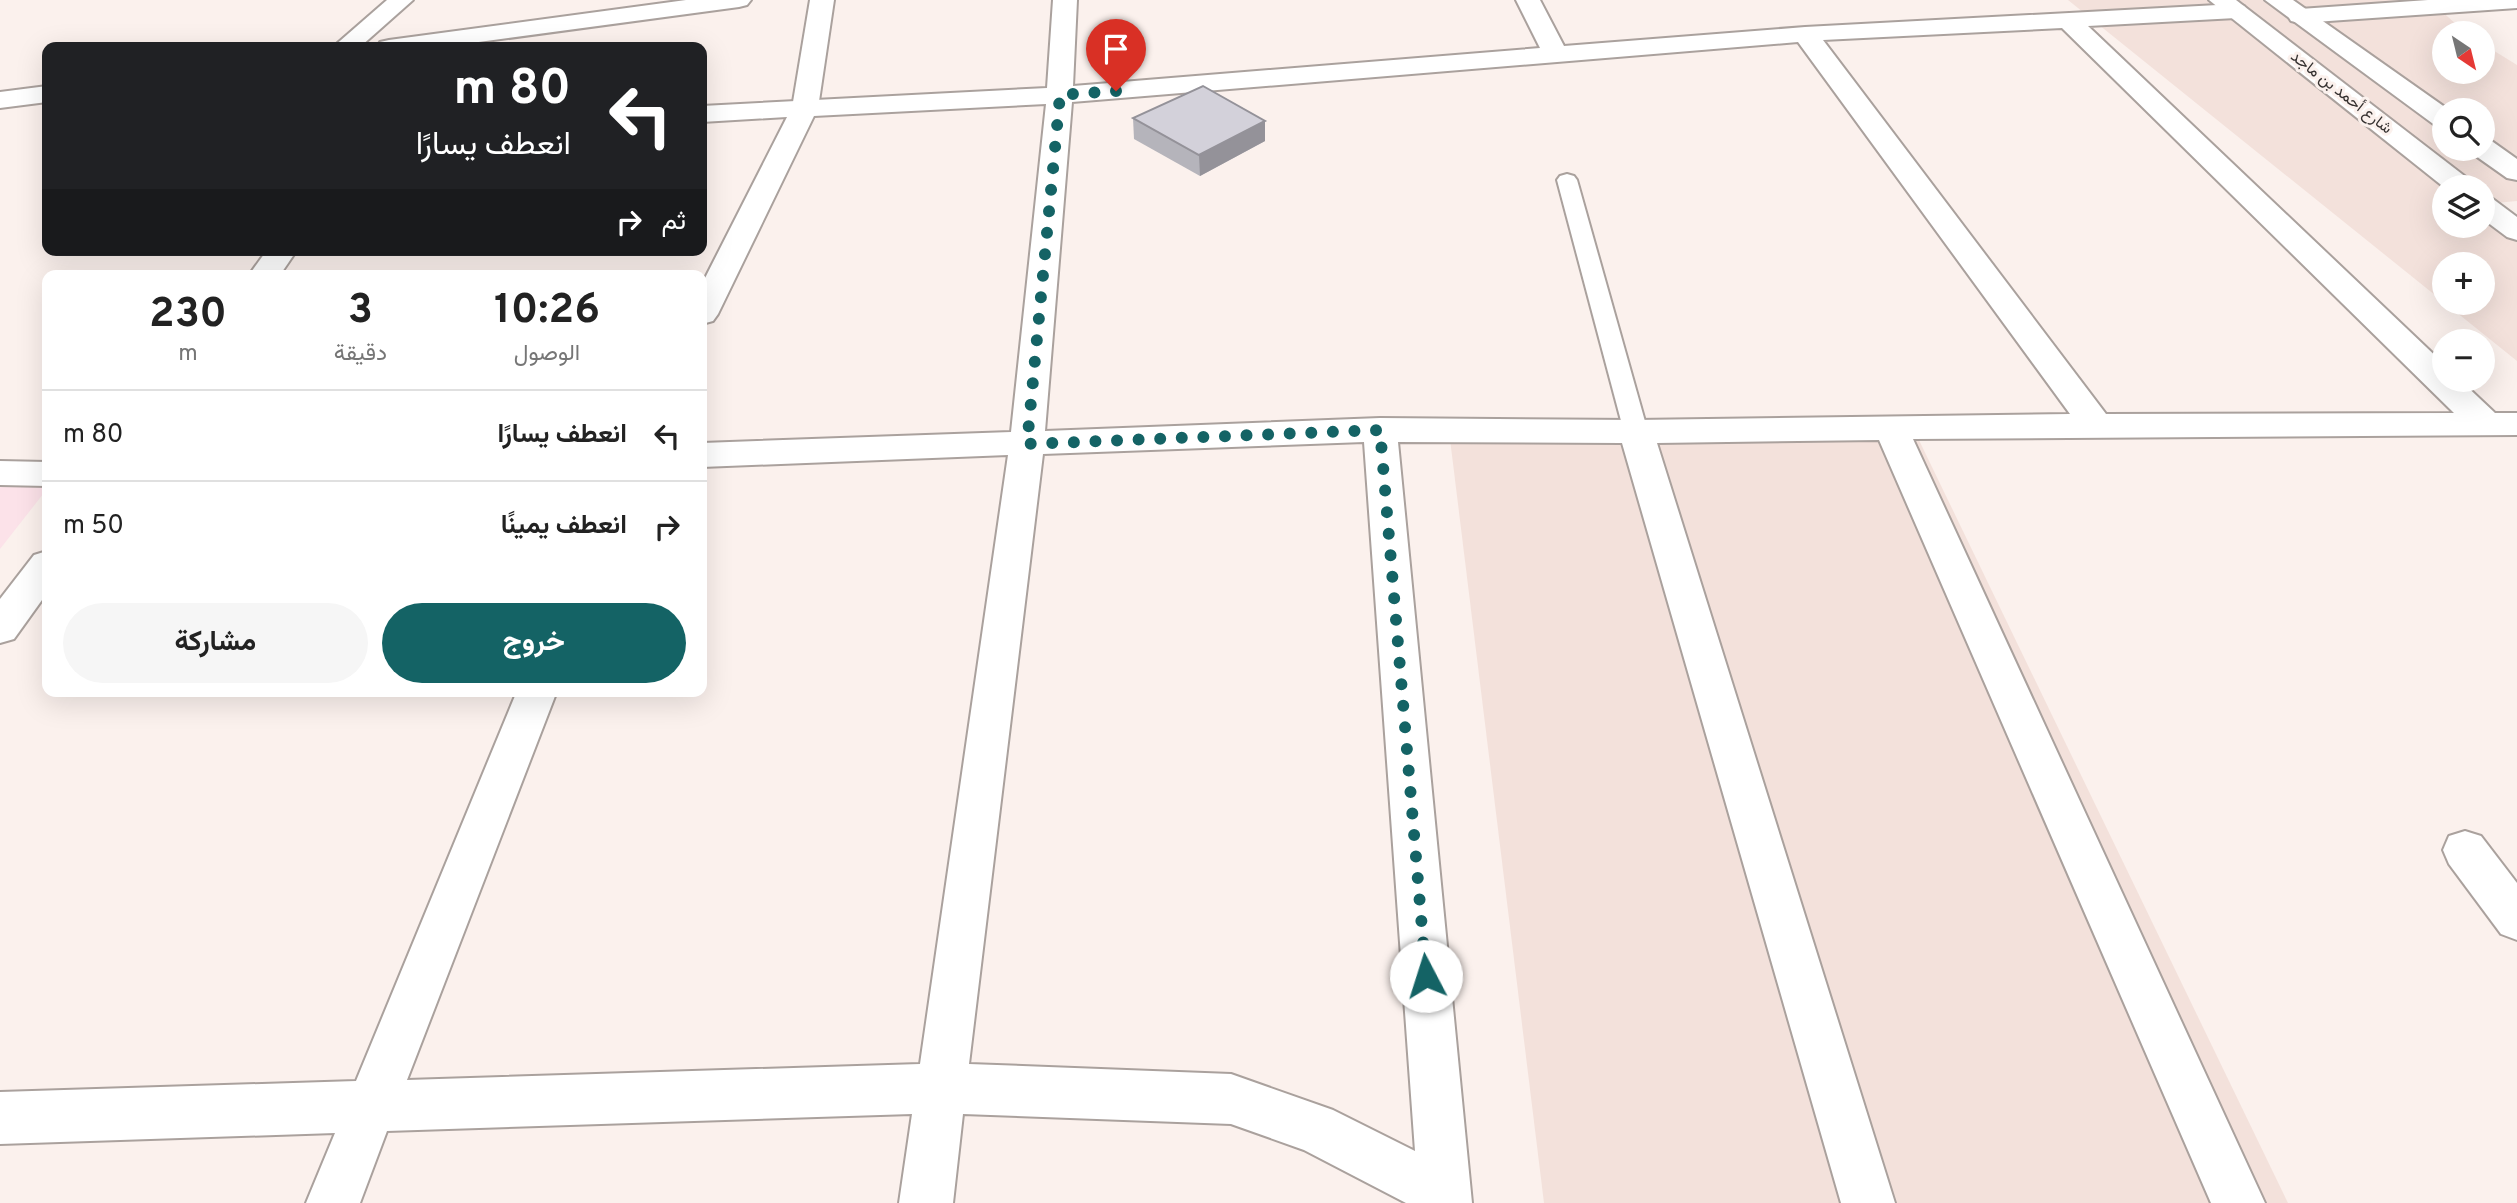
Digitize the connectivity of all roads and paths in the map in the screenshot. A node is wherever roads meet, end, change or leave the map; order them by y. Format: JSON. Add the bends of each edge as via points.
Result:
{"nodes":[{"id":1,"x":401,"y":0,"type":"edge"},
{"id":2,"x":740,"y":0,"type":"edge"},
{"id":3,"x":822,"y":0,"type":"edge"},
{"id":4,"x":1065,"y":0,"type":"edge"},
{"id":5,"x":1528,"y":0,"type":"edge"},
{"id":6,"x":2277,"y":0,"type":"edge"},
{"id":7,"x":2517,"y":1,"type":"edge"},
{"id":8,"x":2228,"y":5,"type":"edge"},
{"id":9,"x":2300,"y":16,"type":"junction"},
{"id":10,"x":2068,"y":20,"type":"junction"},
{"id":11,"x":1805,"y":34,"type":"junction"},
{"id":12,"x":351,"y":42,"type":"edge"},
{"id":13,"x":447,"y":42,"type":"edge"},
{"id":14,"x":1556,"y":56,"type":"junction"},
{"id":15,"x":42,"y":95,"type":"edge"},
{"id":16,"x":1060,"y":95,"type":"junction"},
{"id":17,"x":0,"y":100,"type":"edge"},
{"id":18,"x":805,"y":108,"type":"junction"},
{"id":19,"x":2432,"y":111,"type":"edge"},
{"id":20,"x":707,"y":114,"type":"edge"},
{"id":21,"x":2495,"y":156,"type":"edge"},
{"id":22,"x":2517,"y":172,"type":"edge"},
{"id":23,"x":2446,"y":175,"type":"edge"},
{"id":24,"x":1567,"y":180,"type":"dead end"},
{"id":25,"x":2495,"y":214,"type":"edge"},
{"id":26,"x":2517,"y":231,"type":"edge"},
{"id":27,"x":707,"y":304,"type":"edge"},
{"id":28,"x":2501,"y":424,"type":"edge"},
{"id":29,"x":2096,"y":425,"type":"junction"},
{"id":30,"x":1891,"y":428,"type":"junction"},
{"id":31,"x":1380,"y":430,"type":"junction"},
{"id":32,"x":1636,"y":432,"type":"junction"},
{"id":33,"x":1027,"y":444,"type":"junction"},
{"id":34,"x":707,"y":455,"type":"edge"},
{"id":35,"x":0,"y":472,"type":"edge"},
{"id":36,"x":42,"y":474,"type":"edge"},
{"id":37,"x":42,"y":572,"type":"edge"},
{"id":38,"x":0,"y":628,"type":"edge"},
{"id":39,"x":535,"y":697,"type":"edge"},
{"id":40,"x":2465,"y":850,"type":"dead end"},
{"id":41,"x":2517,"y":919,"type":"edge"},
{"id":42,"x":943,"y":1088,"type":"junction"},
{"id":43,"x":371,"y":1106,"type":"junction"},
{"id":44,"x":0,"y":1118,"type":"edge"},
{"id":45,"x":1445,"y":1198,"type":"edge"},
{"id":46,"x":333,"y":1203,"type":"edge"},
{"id":47,"x":926,"y":1203,"type":"edge"},
{"id":48,"x":1868,"y":1203,"type":"edge"},
{"id":49,"x":2238,"y":1203,"type":"edge"}],
"edges":[{"from":1,"to":12,"type":"street"},
{"from":2,"to":13,"type":"street"},
{"from":3,"to":18,"type":"street"},
{"from":4,"to":16,"type":"street"},
{"from":5,"to":14,"type":"street"},
{"from":6,"to":9,"type":"street","name":"شارع أحمد بن ماجد"},
{"from":7,"to":9,"type":"street"},
{"from":8,"to":10,"type":"street"},
{"from":8,"to":23,"type":"street","name":"شارع أحمد بن ماجد"},
{"from":9,"to":19,"type":"street","name":"شارع أحمد بن ماجد"},
{"from":10,"to":11,"type":"street"},
{"from":10,"to":28,"type":"street"},
{"from":11,"to":14,"type":"street"},
{"from":11,"to":29,"type":"street"},
{"from":14,"to":16,"type":"street"},
{"from":15,"to":17,"type":"street"},
{"from":16,"to":18,"type":"street"},
{"from":16,"to":33,"type":"street"},
{"from":18,"to":20,"type":"street"},
{"from":18,"to":27,"type":"street"},
{"from":21,"to":22,"type":"street"},
{"from":24,"to":32,"type":"lane"},
{"from":25,"to":26,"type":"street"},
{"from":28,"to":29,"type":"street"},
{"from":29,"to":30,"type":"street"},
{"from":30,"to":32,"type":"street"},
{"from":30,"to":49,"type":"street"},
{"from":31,"to":32,"type":"street"},
{"from":31,"to":33,"type":"street"},
{"from":31,"to":45,"type":"street"},
{"from":32,"to":48,"type":"street"},
{"from":33,"to":34,"type":"street"},
{"from":33,"to":42,"type":"street"},
{"from":35,"to":36,"type":"street"},
{"from":37,"to":38,"type":"street"},
{"from":39,"to":43,"type":"street"},
{"from":40,"to":41,"type":"street"},
{"from":42,"to":43,"type":"street"},
{"from":42,"to":45,"type":"street","via":[[1231,1099],[1315,1128]]},
{"from":42,"to":47,"type":"street"},
{"from":43,"to":44,"type":"street"},
{"from":43,"to":46,"type":"street"}]}
